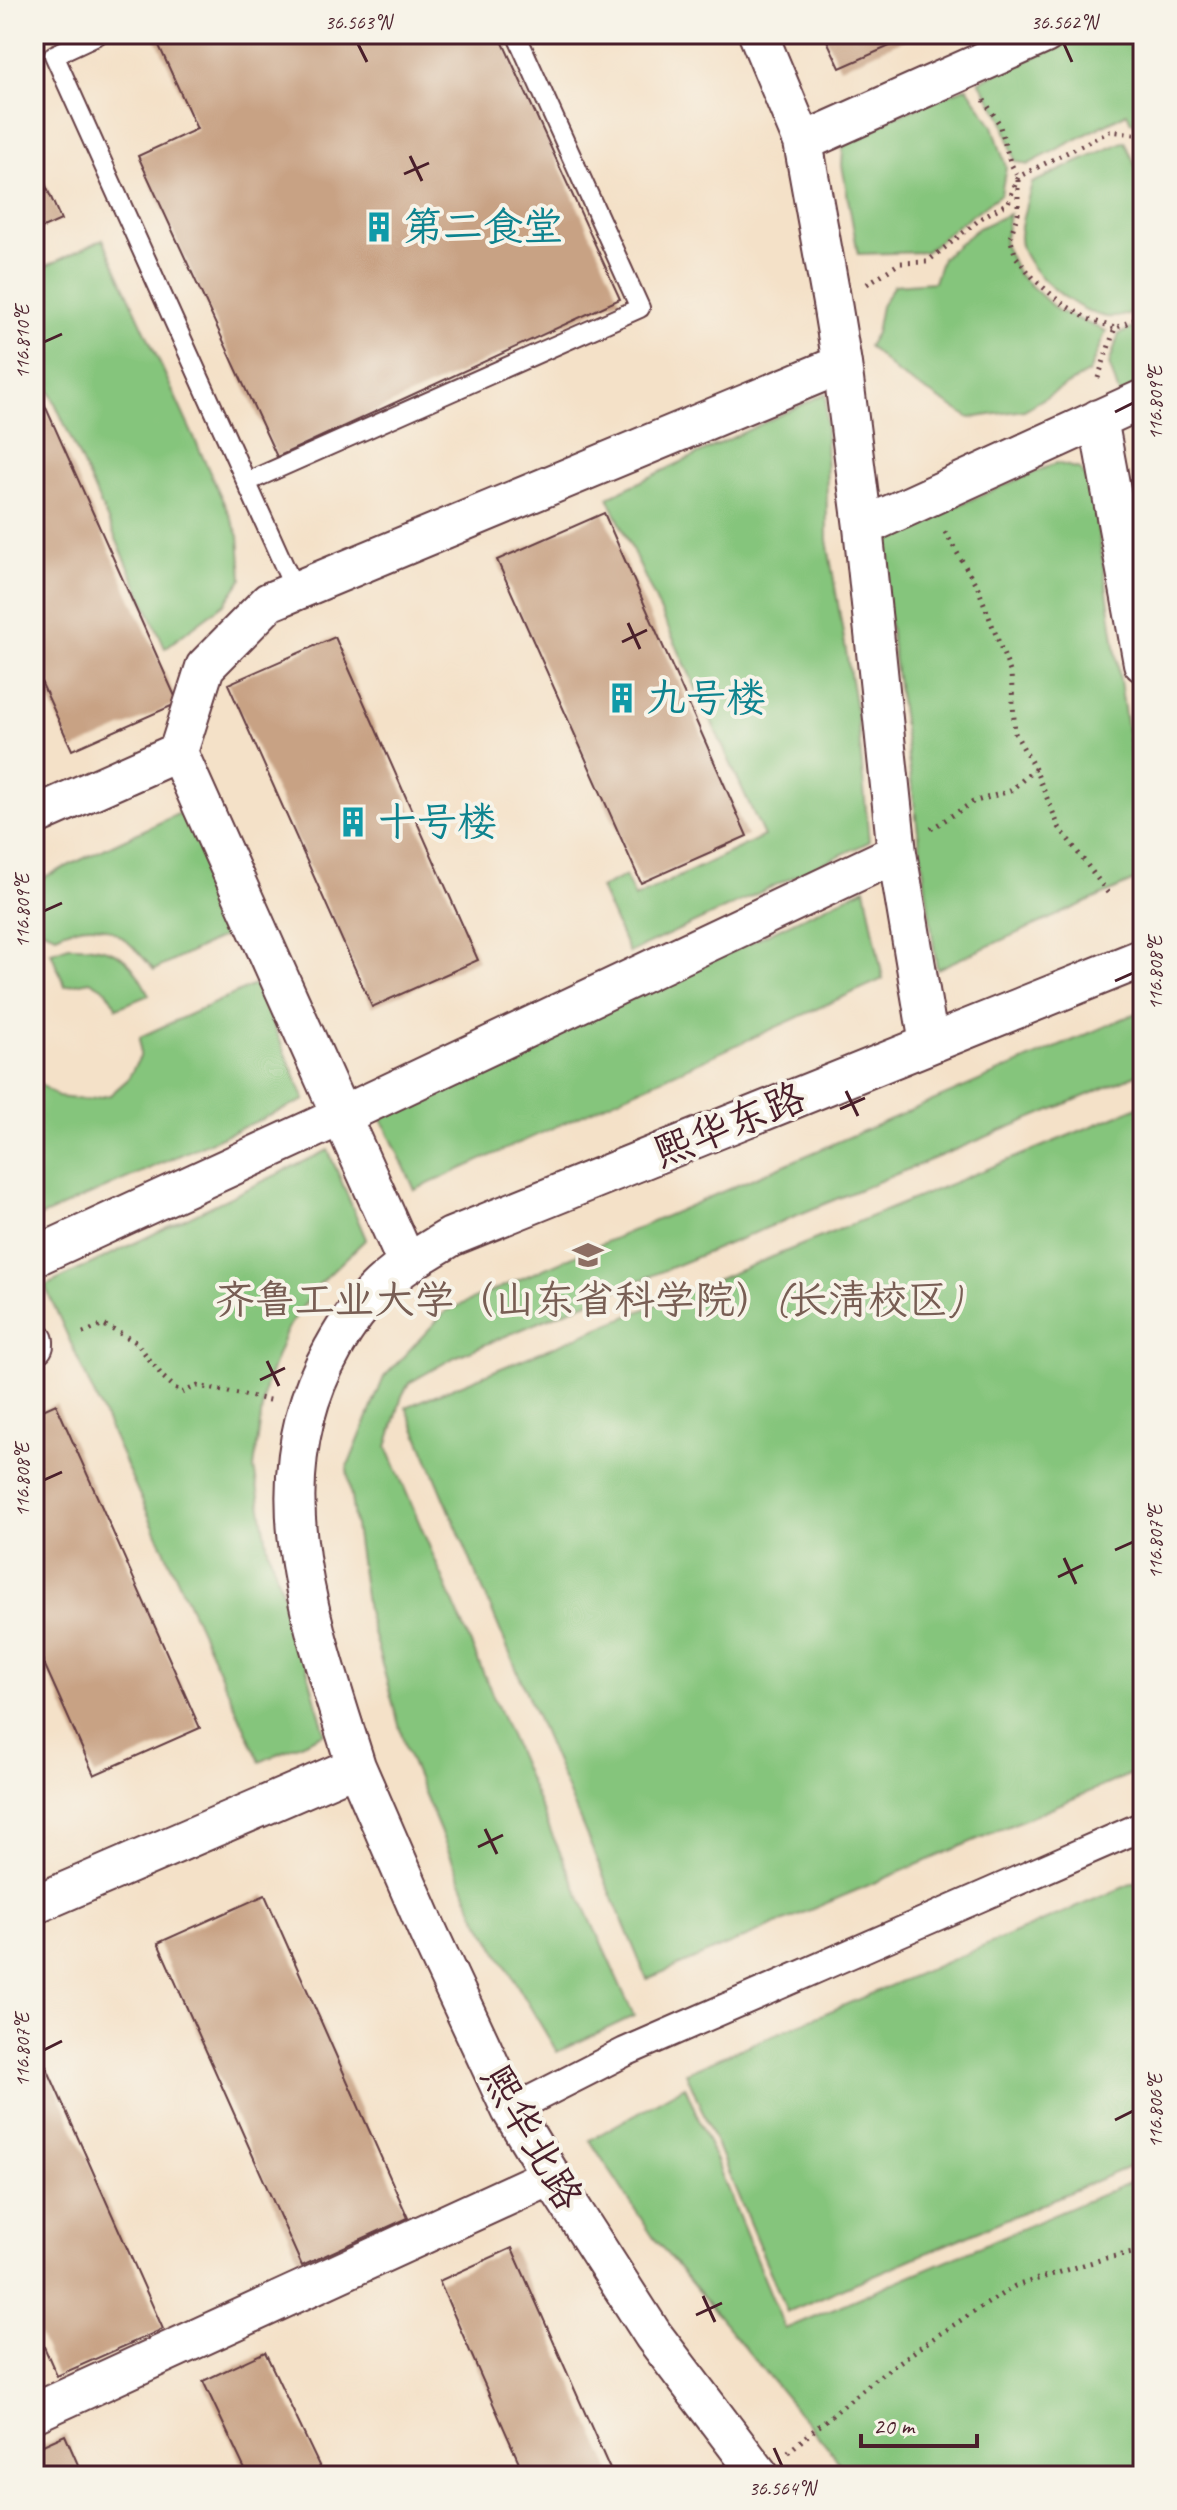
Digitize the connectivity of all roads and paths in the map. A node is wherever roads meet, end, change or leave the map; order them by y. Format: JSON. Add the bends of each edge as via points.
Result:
{"nodes":[{"id":1,"x":99,"y":34,"type":"edge"},
{"id":2,"x":516,"y":34,"type":"edge"},
{"id":3,"x":758,"y":34,"type":"edge"},
{"id":4,"x":1045,"y":34,"type":"edge"},
{"id":5,"x":965,"y":70,"type":"junction"},
{"id":6,"x":1143,"y":135,"type":"edge"},
{"id":7,"x":803,"y":142,"type":"junction"},
{"id":8,"x":1018,"y":177,"type":"junction"},
{"id":9,"x":832,"y":303,"type":"junction"},
{"id":10,"x":1143,"y":316,"type":"edge"},
{"id":11,"x":1115,"y":328,"type":"junction"},
{"id":12,"x":842,"y":364,"type":"junction"},
{"id":13,"x":1143,"y":399,"type":"edge"},
{"id":14,"x":1098,"y":419,"type":"junction"},
{"id":15,"x":247,"y":482,"type":"junction"},
{"id":16,"x":926,"y":498,"type":"junction"},
{"id":17,"x":863,"y":527,"type":"junction"},
{"id":18,"x":295,"y":590,"type":"junction"},
{"id":19,"x":1143,"y":663,"type":"edge"},
{"id":20,"x":178,"y":752,"type":"junction"},
{"id":21,"x":1035,"y":769,"type":"junction"},
{"id":22,"x":34,"y":816,"type":"edge"},
{"id":23,"x":896,"y":846,"type":"junction"},
{"id":24,"x":1108,"y":893,"type":"dead end"},
{"id":25,"x":1143,"y":958,"type":"edge"},
{"id":26,"x":929,"y":1044,"type":"junction"},
{"id":27,"x":343,"y":1115,"type":"junction"},
{"id":28,"x":34,"y":1257,"type":"edge"},
{"id":29,"x":407,"y":1263,"type":"junction"},
{"id":30,"x":83,"y":1333,"type":"dead end"},
{"id":31,"x":306,"y":1406,"type":"junction"},
{"id":32,"x":356,"y":1766,"type":"junction"},
{"id":33,"x":1143,"y":1826,"type":"edge"},
{"id":34,"x":34,"y":1905,"type":"edge"},
{"id":35,"x":511,"y":2110,"type":"junction"},
{"id":36,"x":551,"y":2176,"type":"junction"},
{"id":37,"x":1143,"y":2251,"type":"edge"},
{"id":38,"x":34,"y":2413,"type":"edge"},
{"id":39,"x":755,"y":2475,"type":"edge"}],
"edges":[{"from":1,"to":15,"type":"lane","via":[[54,55]]},
{"from":2,"to":15,"type":"lane","via":[[640,308]]},
{"from":3,"to":7,"type":"street"},
{"from":4,"to":5,"type":"street"},
{"from":5,"to":7,"type":"street"},
{"from":5,"to":8,"type":"path","via":[[999,123]]},
{"from":6,"to":8,"type":"path","via":[[1110,131]]},
{"from":7,"to":9,"type":"street"},
{"from":8,"to":9,"type":"path","via":[[1008,203],[927,262],[900,263]]},
{"from":8,"to":11,"type":"path","via":[[1018,213],[1010,238],[1016,257],[1060,302]]},
{"from":9,"to":12,"type":"street"},
{"from":10,"to":11,"type":"path"},
{"from":11,"to":14,"type":"path","via":[[1096,382]]},
{"from":12,"to":17,"type":"street"},
{"from":12,"to":18,"type":"street"},
{"from":13,"to":14,"type":"street"},
{"from":14,"to":16,"type":"street"},
{"from":14,"to":19,"type":"street"},
{"from":15,"to":18,"type":"lane"},
{"from":16,"to":17,"type":"street"},
{"from":16,"to":21,"type":"path","via":[[978,588],[1011,674],[1015,733]]},
{"from":17,"to":23,"type":"street"},
{"from":18,"to":20,"type":"street","via":[[269,602],[205,667]]},
{"from":20,"to":22,"type":"street"},
{"from":20,"to":27,"type":"street"},
{"from":21,"to":23,"type":"path","via":[[1010,791],[973,802]]},
{"from":21,"to":24,"type":"path","via":[[1059,827]]},
{"from":23,"to":26,"type":"street"},
{"from":23,"to":27,"type":"street"},
{"from":25,"to":26,"type":"street","name":"熙华东路"},
{"from":26,"to":29,"type":"street","name":"熙华东路","via":[[451,1237]]},
{"from":27,"to":28,"type":"street"},
{"from":27,"to":29,"type":"street"},
{"from":29,"to":31,"type":"street","name":"熙华东路","via":[[344,1329]]},
{"from":30,"to":31,"type":"path","via":[[104,1325],[136,1342],[181,1393],[198,1386]]},
{"from":31,"to":32,"type":"street","name":"熙华北路","via":[[295,1458],[299,1550],[318,1644]]},
{"from":32,"to":34,"type":"street"},
{"from":32,"to":35,"type":"street","name":"熙华北路"},
{"from":33,"to":35,"type":"street","via":[[625,2052]]},
{"from":35,"to":36,"type":"street","name":"熙华北路"},
{"from":36,"to":38,"type":"street"},
{"from":36,"to":39,"type":"street","name":"熙华北路","via":[[653,2335]]},
{"from":37,"to":39,"type":"path","via":[[1015,2286],[874,2380]]}]}
